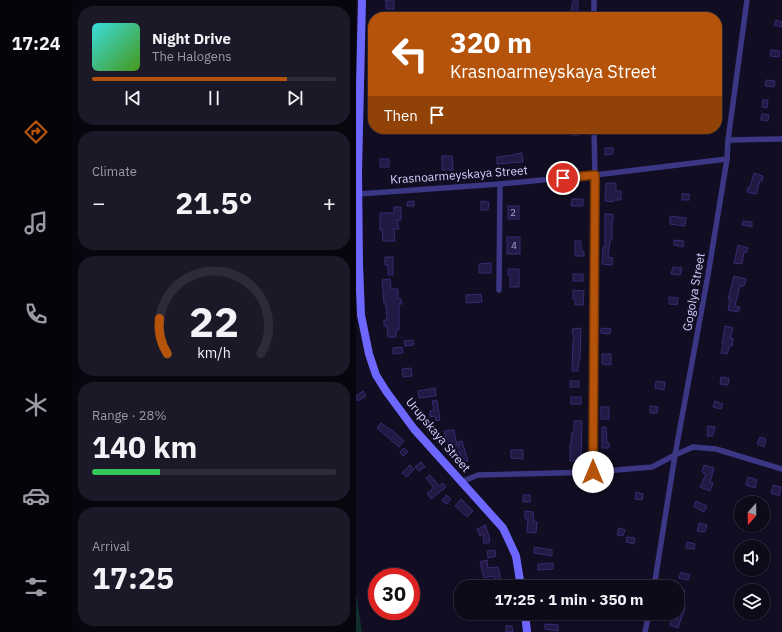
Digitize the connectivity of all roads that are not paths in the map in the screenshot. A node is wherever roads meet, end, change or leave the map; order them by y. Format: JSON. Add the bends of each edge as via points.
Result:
{"nodes":[{"id":1,"x":362,"y":0,"type":"edge"},
{"id":2,"x":594,"y":0,"type":"edge"},
{"id":3,"x":747,"y":0,"type":"edge"},
{"id":4,"x":594,"y":12,"type":"edge"},
{"id":5,"x":594,"y":134,"type":"edge"},
{"id":6,"x":782,"y":139,"type":"edge"},
{"id":7,"x":728,"y":140,"type":"junction"},
{"id":8,"x":727,"y":159,"type":"junction"},
{"id":9,"x":595,"y":175,"type":"junction"},
{"id":10,"x":500,"y":184,"type":"junction"},
{"id":11,"x":358,"y":194,"type":"junction"},
{"id":12,"x":499,"y":290,"type":"dead end"},
{"id":13,"x":358,"y":316,"type":"edge"},
{"id":14,"x":675,"y":455,"type":"junction"},
{"id":15,"x":782,"y":469,"type":"edge"},
{"id":16,"x":593,"y":472,"type":"junction"},
{"id":17,"x":461,"y":482,"type":"junction"},
{"id":18,"x":520,"y":580,"type":"edge"},
{"id":19,"x":655,"y":580,"type":"edge"},
{"id":20,"x":525,"y":620,"type":"edge"},
{"id":21,"x":648,"y":620,"type":"edge"},
{"id":22,"x":527,"y":632,"type":"edge"},
{"id":23,"x":645,"y":632,"type":"edge"}],
"edges":[{"from":1,"to":11,"type":"street","name":"Urupskaya Street"},
{"from":2,"to":4,"type":"street"},
{"from":3,"to":7,"type":"street","name":"Gogolya Street"},
{"from":5,"to":9,"type":"street"},
{"from":6,"to":7,"type":"street"},
{"from":7,"to":8,"type":"street","name":"Gogolya Street"},
{"from":8,"to":9,"type":"street","name":"Krasnoarmeyskaya Street"},
{"from":8,"to":14,"type":"street","name":"Gogolya Street"},
{"from":9,"to":10,"type":"street","name":"Krasnoarmeyskaya Street"},
{"from":9,"to":16,"type":"street"},
{"from":10,"to":11,"type":"street","name":"Krasnoarmeyskaya Street"},
{"from":10,"to":12,"type":"street"},
{"from":11,"to":13,"type":"street","name":"Urupskaya Street"},
{"from":13,"to":17,"type":"street","name":"Urupskaya Street","via":[[376,375],[414,429]]},
{"from":14,"to":15,"type":"street","via":[[694,447],[716,449]]},
{"from":14,"to":16,"type":"street","via":[[652,467]]},
{"from":14,"to":19,"type":"street","name":"Gogolya Street"},
{"from":16,"to":17,"type":"street","via":[[478,475]]},
{"from":17,"to":18,"type":"street","name":"Urupskaya Street","via":[[503,528],[516,556]]},
{"from":20,"to":22,"type":"street"},
{"from":21,"to":23,"type":"street"}]}
